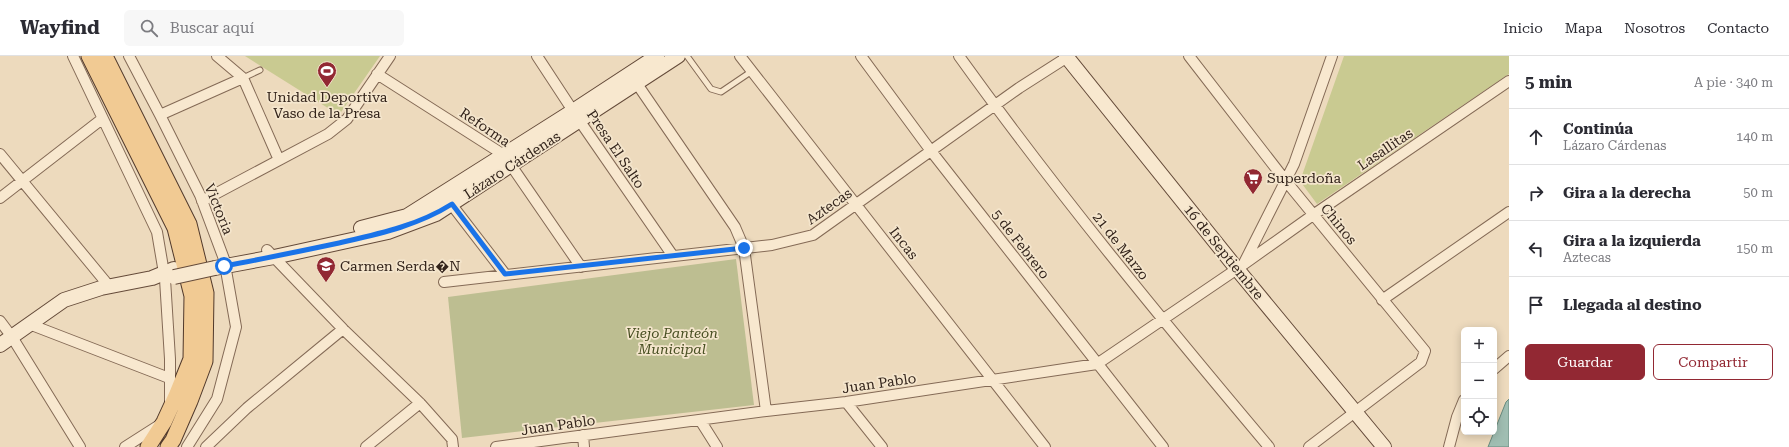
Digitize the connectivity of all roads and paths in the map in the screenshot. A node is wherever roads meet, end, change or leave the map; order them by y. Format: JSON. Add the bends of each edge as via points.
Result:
{"nodes":[{"id":1,"x":73,"y":56,"type":"edge"},
{"id":2,"x":89,"y":56,"type":"edge"},
{"id":3,"x":105,"y":56,"type":"edge"},
{"id":4,"x":129,"y":56,"type":"edge"},
{"id":5,"x":217,"y":56,"type":"edge"},
{"id":6,"x":390,"y":56,"type":"edge"},
{"id":7,"x":537,"y":56,"type":"edge"},
{"id":8,"x":657,"y":56,"type":"edge"},
{"id":9,"x":678,"y":56,"type":"edge"},
{"id":10,"x":687,"y":56,"type":"edge"},
{"id":11,"x":740,"y":56,"type":"edge"},
{"id":12,"x":861,"y":56,"type":"edge"},
{"id":13,"x":959,"y":56,"type":"edge"},
{"id":14,"x":1067,"y":56,"type":"edge"},
{"id":15,"x":1189,"y":56,"type":"edge"},
{"id":16,"x":1332,"y":56,"type":"edge"},
{"id":17,"x":260,"y":70,"type":"dead end"},
{"id":18,"x":752,"y":71,"type":"junction"},
{"id":19,"x":377,"y":74,"type":"junction"},
{"id":20,"x":243,"y":78,"type":"junction"},
{"id":21,"x":634,"y":78,"type":"junction"},
{"id":22,"x":1509,"y":81,"type":"edge"},
{"id":23,"x":994,"y":105,"type":"junction"},
{"id":24,"x":160,"y":115,"type":"junction"},
{"id":25,"x":576,"y":116,"type":"junction"},
{"id":26,"x":102,"y":119,"type":"junction"},
{"id":27,"x":931,"y":151,"type":"junction"},
{"id":28,"x":0,"y":154,"type":"edge"},
{"id":29,"x":279,"y":160,"type":"junction"},
{"id":30,"x":507,"y":160,"type":"junction"},
{"id":31,"x":1285,"y":180,"type":"junction"},
{"id":32,"x":22,"y":182,"type":"junction"},
{"id":33,"x":0,"y":198,"type":"edge"},
{"id":34,"x":448,"y":199,"type":"junction"},
{"id":35,"x":202,"y":201,"type":"junction"},
{"id":36,"x":856,"y":204,"type":"junction"},
{"id":37,"x":1509,"y":212,"type":"edge"},
{"id":38,"x":1313,"y":215,"type":"junction"},
{"id":39,"x":744,"y":248,"type":"junction"},
{"id":40,"x":271,"y":254,"type":"junction"},
{"id":41,"x":673,"y":256,"type":"junction"},
{"id":42,"x":219,"y":263,"type":"junction"},
{"id":43,"x":581,"y":267,"type":"junction"},
{"id":44,"x":1240,"y":267,"type":"junction"},
{"id":45,"x":505,"y":274,"type":"junction"},
{"id":46,"x":166,"y":275,"type":"junction"},
{"id":47,"x":444,"y":282,"type":"dead end"},
{"id":48,"x":109,"y":286,"type":"junction"},
{"id":49,"x":1382,"y":300,"type":"junction"},
{"id":50,"x":0,"y":321,"type":"edge"},
{"id":51,"x":1162,"y":321,"type":"junction"},
{"id":52,"x":29,"y":324,"type":"junction"},
{"id":53,"x":343,"y":329,"type":"junction"},
{"id":54,"x":12,"y":337,"type":"junction"},
{"id":55,"x":0,"y":345,"type":"edge"},
{"id":56,"x":1509,"y":356,"type":"edge"},
{"id":57,"x":1097,"y":364,"type":"junction"},
{"id":58,"x":1497,"y":366,"type":"edge"},
{"id":59,"x":169,"y":378,"type":"junction"},
{"id":60,"x":993,"y":380,"type":"junction"},
{"id":61,"x":846,"y":402,"type":"junction"},
{"id":62,"x":420,"y":403,"type":"junction"},
{"id":63,"x":1461,"y":407,"type":"edge"},
{"id":64,"x":170,"y":408,"type":"junction"},
{"id":65,"x":766,"y":411,"type":"junction"},
{"id":66,"x":1356,"y":412,"type":"junction"},
{"id":67,"x":700,"y":420,"type":"junction"},
{"id":68,"x":164,"y":422,"type":"junction"},
{"id":69,"x":583,"y":436,"type":"junction"},
{"id":70,"x":80,"y":447,"type":"edge"},
{"id":71,"x":125,"y":447,"type":"edge"},
{"id":72,"x":148,"y":447,"type":"edge"},
{"id":73,"x":168,"y":447,"type":"edge"},
{"id":74,"x":186,"y":447,"type":"edge"},
{"id":75,"x":206,"y":447,"type":"edge"},
{"id":76,"x":366,"y":447,"type":"edge"},
{"id":77,"x":453,"y":447,"type":"edge"},
{"id":78,"x":496,"y":447,"type":"edge"},
{"id":79,"x":584,"y":447,"type":"edge"},
{"id":80,"x":717,"y":447,"type":"edge"},
{"id":81,"x":882,"y":447,"type":"edge"},
{"id":82,"x":1045,"y":447,"type":"edge"},
{"id":83,"x":1163,"y":447,"type":"edge"},
{"id":84,"x":1269,"y":447,"type":"edge"},
{"id":85,"x":1309,"y":447,"type":"edge"},
{"id":86,"x":1384,"y":447,"type":"edge"},
{"id":87,"x":1449,"y":447,"type":"edge"}],
"edges":[{"from":1,"to":26,"type":"street"},
{"from":2,"to":64,"type":"main road","via":[[175,228],[192,296],[191,359]]},
{"from":3,"to":73,"type":"main road","via":[[189,224],[206,293],[205,361],[190,401]]},
{"from":4,"to":24,"type":"street","name":"Victoria"},
{"from":5,"to":20,"type":"street"},
{"from":6,"to":19,"type":"street"},
{"from":7,"to":25,"type":"street","name":"Presa El Salto"},
{"from":8,"to":21,"type":"street","name":"Lázaro Cárdenas"},
{"from":9,"to":21,"type":"street","name":"Lázaro Cárdenas"},
{"from":10,"to":18,"type":"lane","via":[[711,89],[721,92]]},
{"from":11,"to":18,"type":"street","name":"Incas"},
{"from":12,"to":27,"type":"street","name":"5 de Febrero"},
{"from":13,"to":23,"type":"street","name":"21 de Marzo"},
{"from":14,"to":23,"type":"street","name":"Aztecas"},
{"from":14,"to":44,"type":"street","name":"16 de Septiembre"},
{"from":15,"to":31,"type":"street","name":"Chinos"},
{"from":16,"to":31,"type":"street","via":[[1294,164]]},
{"from":17,"to":20,"type":"lane"},
{"from":18,"to":36,"type":"street","name":"Incas"},
{"from":19,"to":29,"type":"street","via":[[347,119],[328,134]]},
{"from":19,"to":30,"type":"street","name":"Reforma"},
{"from":20,"to":24,"type":"street"},
{"from":20,"to":29,"type":"street"},
{"from":21,"to":25,"type":"street","name":"Lázaro Cárdenas"},
{"from":21,"to":39,"type":"street","via":[[735,227]]},
{"from":22,"to":38,"type":"street","name":"Lasallitas"},
{"from":23,"to":27,"type":"street","name":"Aztecas"},
{"from":23,"to":51,"type":"street","name":"21 de Marzo"},
{"from":24,"to":35,"type":"street","name":"Victoria"},
{"from":25,"to":30,"type":"street","name":"Lázaro Cárdenas"},
{"from":25,"to":41,"type":"street","name":"Presa El Salto"},
{"from":26,"to":32,"type":"street"},
{"from":26,"to":46,"type":"street","via":[[157,232]]},
{"from":27,"to":36,"type":"street","name":"Aztecas"},
{"from":27,"to":57,"type":"street","name":"5 de Febrero"},
{"from":28,"to":32,"type":"street"},
{"from":29,"to":35,"type":"street"},
{"from":30,"to":34,"type":"street","name":"Lázaro Cárdenas"},
{"from":30,"to":43,"type":"street","name":"Reforma"},
{"from":31,"to":38,"type":"street","name":"Chinos"},
{"from":31,"to":44,"type":"street"},
{"from":32,"to":33,"type":"street"},
{"from":32,"to":48,"type":"street"},
{"from":34,"to":40,"type":"street","name":"Lázaro Cárdenas","via":[[436,214],[388,232]]},
{"from":34,"to":45,"type":"street"},
{"from":35,"to":42,"type":"street","name":"Victoria"},
{"from":36,"to":39,"type":"street","name":"Aztecas","via":[[813,235],[772,245]]},
{"from":36,"to":60,"type":"street","name":"Incas"},
{"from":37,"to":49,"type":"street"},
{"from":38,"to":44,"type":"street","name":"Lasallitas"},
{"from":38,"to":49,"type":"street","name":"Chinos"},
{"from":39,"to":41,"type":"street","name":"Aztecas"},
{"from":39,"to":65,"type":"street"},
{"from":40,"to":42,"type":"street","name":"Lázaro Cárdenas"},
{"from":40,"to":53,"type":"street"},
{"from":41,"to":43,"type":"street","name":"Aztecas"},
{"from":42,"to":46,"type":"street","name":"Lázaro Cárdenas"},
{"from":42,"to":74,"type":"street","name":"Victoria","via":[[236,327],[218,399]]},
{"from":43,"to":45,"type":"street","name":"Aztecas"},
{"from":44,"to":51,"type":"street","name":"Juan Pablo"},
{"from":44,"to":66,"type":"street","name":"16 de Septiembre"},
{"from":45,"to":47,"type":"street","name":"Aztecas"},
{"from":46,"to":48,"type":"street","name":"Lázaro Cárdenas"},
{"from":46,"to":59,"type":"street"},
{"from":48,"to":52,"type":"street","name":"Lázaro Cárdenas","via":[[64,300]]},
{"from":49,"to":66,"type":"street","name":"Chinos","via":[[1425,351],[1421,362]]},
{"from":50,"to":54,"type":"street"},
{"from":51,"to":57,"type":"street","name":"Juan Pablo"},
{"from":51,"to":84,"type":"street","name":"21 de Marzo"},
{"from":52,"to":54,"type":"street","name":"Lázaro Cárdenas"},
{"from":52,"to":59,"type":"street"},
{"from":53,"to":62,"type":"street"},
{"from":53,"to":75,"type":"street","via":[[247,408]]},
{"from":54,"to":55,"type":"street","name":"Lázaro Cárdenas"},
{"from":54,"to":70,"type":"street"},
{"from":56,"to":58,"type":"street"},
{"from":57,"to":60,"type":"street","name":"Juan Pablo"},
{"from":57,"to":83,"type":"street","name":"5 de Febrero"},
{"from":59,"to":64,"type":"street"},
{"from":60,"to":61,"type":"street","name":"Juan Pablo"},
{"from":60,"to":82,"type":"street","name":"Incas"},
{"from":61,"to":65,"type":"street","name":"Juan Pablo"},
{"from":61,"to":81,"type":"street"},
{"from":62,"to":76,"type":"street"},
{"from":62,"to":77,"type":"street","via":[[452,439]]},
{"from":63,"to":87,"type":"street"},
{"from":64,"to":68,"type":"main road"},
{"from":65,"to":67,"type":"street","name":"Juan Pablo"},
{"from":66,"to":85,"type":"street"},
{"from":66,"to":86,"type":"street","name":"16 de Septiembre"},
{"from":67,"to":69,"type":"street","name":"Juan Pablo"},
{"from":67,"to":80,"type":"street"},
{"from":68,"to":71,"type":"street"},
{"from":68,"to":72,"type":"main road"},
{"from":69,"to":78,"type":"street","name":"Juan Pablo"},
{"from":69,"to":79,"type":"street"}]}
